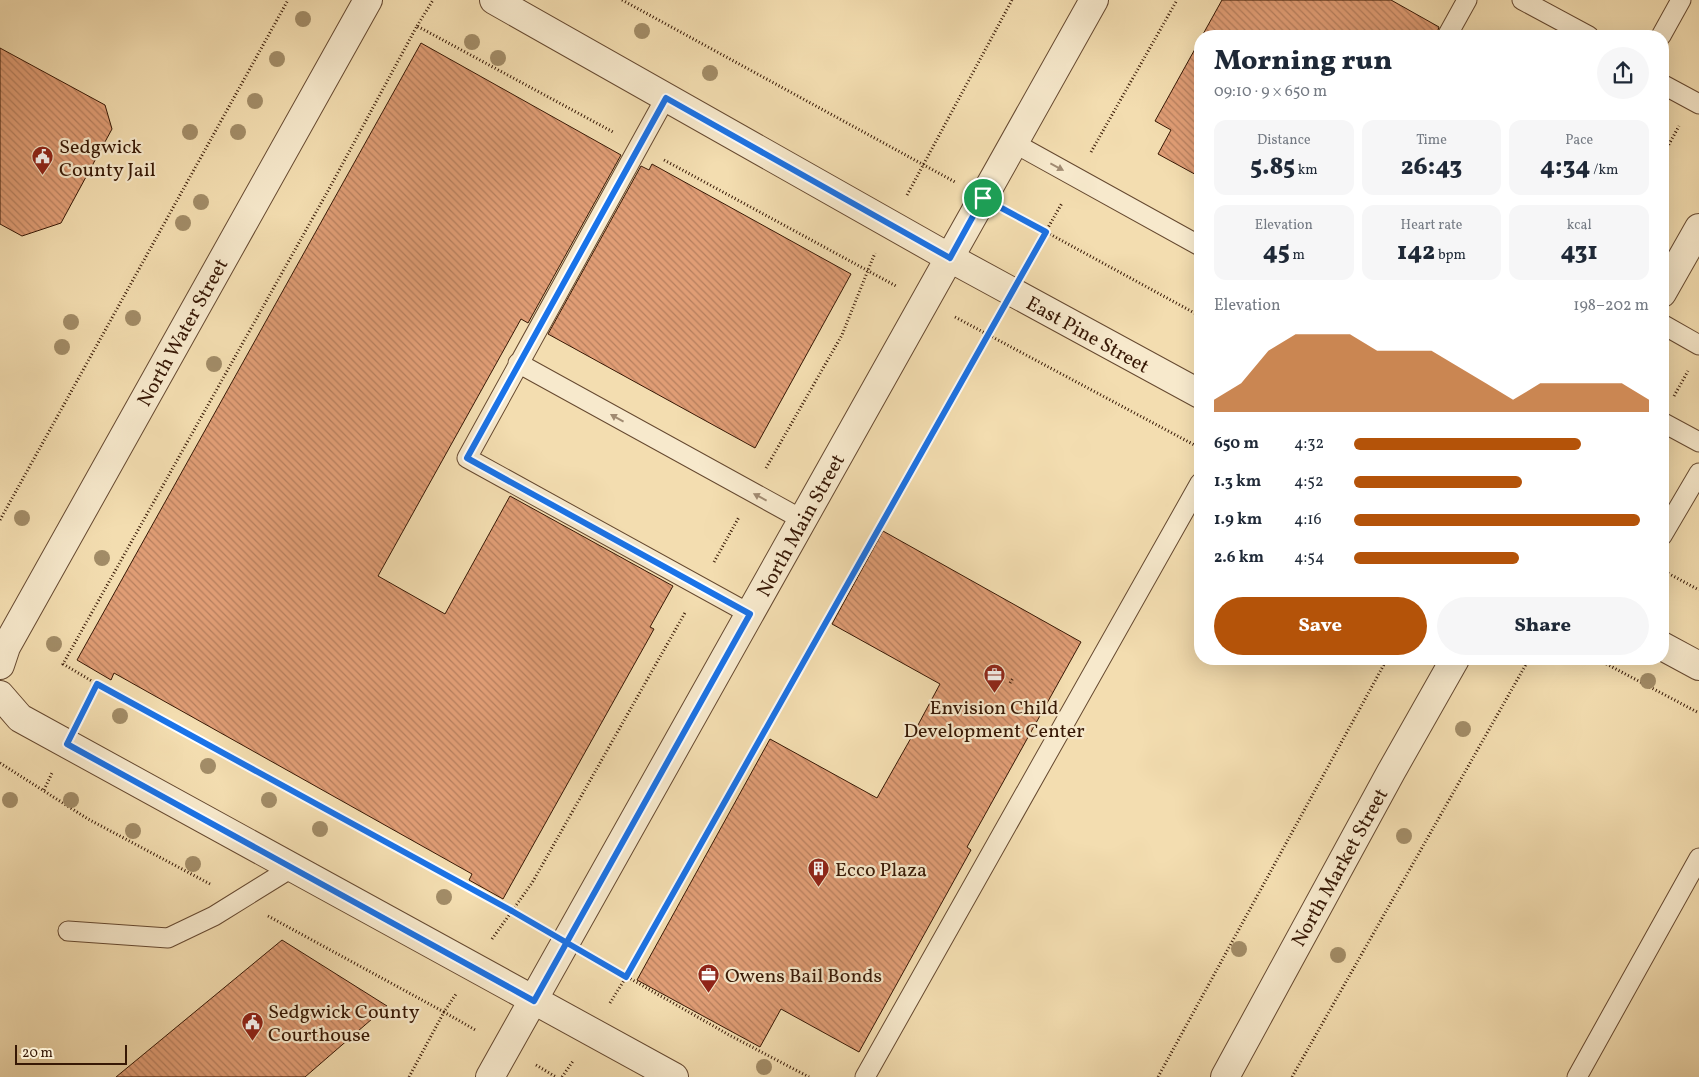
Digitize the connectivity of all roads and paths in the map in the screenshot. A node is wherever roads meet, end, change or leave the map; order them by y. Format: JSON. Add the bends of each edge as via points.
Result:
{"nodes":[{"id":1,"x":288,"y":0,"type":"edge"},
{"id":2,"x":368,"y":0,"type":"edge"},
{"id":3,"x":433,"y":0,"type":"edge"},
{"id":4,"x":494,"y":0,"type":"edge"},
{"id":5,"x":622,"y":0,"type":"edge"},
{"id":6,"x":1094,"y":0,"type":"edge"},
{"id":7,"x":1177,"y":0,"type":"edge"},
{"id":8,"x":1467,"y":0,"type":"edge"},
{"id":9,"x":1522,"y":0,"type":"edge"},
{"id":10,"x":1681,"y":0,"type":"edge"},
{"id":11,"x":418,"y":26,"type":"dead end"},
{"id":12,"x":1450,"y":30,"type":"edge"},
{"id":13,"x":1578,"y":30,"type":"edge"},
{"id":14,"x":1664,"y":30,"type":"edge"},
{"id":15,"x":1669,"y":88,"type":"edge"},
{"id":16,"x":666,"y":98,"type":"junction"},
{"id":17,"x":1699,"y":104,"type":"edge"},
{"id":18,"x":1014,"y":143,"type":"junction"},
{"id":19,"x":1076,"y":177,"type":"junction"},
{"id":20,"x":983,"y":198,"type":"junction"},
{"id":21,"x":1699,"y":228,"type":"edge"},
{"id":22,"x":1046,"y":232,"type":"junction"},
{"id":23,"x":1194,"y":243,"type":"edge"},
{"id":24,"x":950,"y":258,"type":"junction"},
{"id":25,"x":1669,"y":281,"type":"edge"},
{"id":26,"x":1012,"y":292,"type":"junction"},
{"id":27,"x":1194,"y":313,"type":"edge"},
{"id":28,"x":1669,"y":328,"type":"edge"},
{"id":29,"x":1699,"y":345,"type":"edge"},
{"id":30,"x":518,"y":364,"type":"junction"},
{"id":31,"x":1690,"y":367,"type":"dead end"},
{"id":32,"x":1194,"y":391,"type":"edge"},
{"id":33,"x":1672,"y":400,"type":"dead end"},
{"id":34,"x":1669,"y":426,"type":"edge"},
{"id":35,"x":1699,"y":442,"type":"edge"},
{"id":36,"x":1699,"y":473,"type":"edge"},
{"id":37,"x":1194,"y":495,"type":"edge"},
{"id":38,"x":0,"y":520,"type":"edge"},
{"id":39,"x":803,"y":520,"type":"junction"},
{"id":40,"x":1669,"y":524,"type":"edge"},
{"id":41,"x":1669,"y":574,"type":"edge"},
{"id":42,"x":1699,"y":590,"type":"edge"},
{"id":43,"x":750,"y":614,"type":"junction"},
{"id":44,"x":1669,"y":650,"type":"edge"},
{"id":45,"x":0,"y":665,"type":"edge"},
{"id":46,"x":1384,"y":665,"type":"edge"},
{"id":47,"x":1452,"y":665,"type":"edge"},
{"id":48,"x":1526,"y":665,"type":"edge"},
{"id":49,"x":1608,"y":665,"type":"edge"},
{"id":50,"x":1699,"y":666,"type":"edge"},
{"id":51,"x":1000,"y":671,"type":"dead end"},
{"id":52,"x":997,"y":676,"type":"dead end"},
{"id":53,"x":1013,"y":678,"type":"dead end"},
{"id":54,"x":1010,"y":683,"type":"dead end"},
{"id":55,"x":0,"y":695,"type":"edge"},
{"id":56,"x":1699,"y":713,"type":"edge"},
{"id":57,"x":67,"y":744,"type":"junction"},
{"id":58,"x":44,"y":790,"type":"dead end"},
{"id":59,"x":1699,"y":858,"type":"edge"},
{"id":60,"x":293,"y":867,"type":"junction"},
{"id":61,"x":68,"y":931,"type":"dead end"},
{"id":62,"x":566,"y":943,"type":"junction"},
{"id":63,"x":626,"y":977,"type":"junction"},
{"id":64,"x":534,"y":1001,"type":"junction"},
{"id":65,"x":591,"y":1032,"type":"junction"},
{"id":66,"x":490,"y":1077,"type":"edge"},
{"id":67,"x":562,"y":1077,"type":"edge"},
{"id":68,"x":674,"y":1077,"type":"edge"},
{"id":69,"x":809,"y":1077,"type":"edge"},
{"id":70,"x":865,"y":1077,"type":"edge"},
{"id":71,"x":1158,"y":1077,"type":"edge"},
{"id":72,"x":1225,"y":1077,"type":"edge"},
{"id":73,"x":1292,"y":1077,"type":"edge"},
{"id":74,"x":1576,"y":1077,"type":"edge"}],
"edges":[{"from":1,"to":38,"type":"path"},
{"from":2,"to":45,"type":"street","name":"North Water Street","via":[[6,647]]},
{"from":3,"to":11,"type":"path"},
{"from":4,"to":16,"type":"street","name":"East Pine Street"},
{"from":5,"to":20,"type":"path"},
{"from":6,"to":18,"type":"street","name":"North Main Street"},
{"from":7,"to":19,"type":"path"},
{"from":8,"to":12,"type":"lane"},
{"from":9,"to":13,"type":"lane"},
{"from":10,"to":14,"type":"lane"},
{"from":15,"to":17,"type":"lane"},
{"from":16,"to":24,"type":"street","name":"East Pine Street"},
{"from":16,"to":30,"type":"lane"},
{"from":18,"to":19,"type":"lane","one_way":true},
{"from":18,"to":20,"type":"street","name":"North Main Street"},
{"from":19,"to":22,"type":"path"},
{"from":19,"to":23,"type":"lane"},
{"from":20,"to":22,"type":"path"},
{"from":20,"to":24,"type":"street","name":"North Main Street"},
{"from":21,"to":25,"type":"street"},
{"from":22,"to":26,"type":"path"},
{"from":22,"to":27,"type":"path"},
{"from":24,"to":26,"type":"street","name":"East Pine Street"},
{"from":24,"to":39,"type":"street","name":"North Main Street"},
{"from":26,"to":32,"type":"street","name":"East Pine Street"},
{"from":26,"to":63,"type":"path"},
{"from":28,"to":29,"type":"lane"},
{"from":39,"to":30,"type":"lane","one_way":true},
{"from":30,"to":43,"type":"lane","via":[[467,458]]},
{"from":31,"to":33,"type":"path"},
{"from":34,"to":35,"type":"lane"},
{"from":36,"to":40,"type":"lane"},
{"from":37,"to":70,"type":"lane"},
{"from":39,"to":43,"type":"street","name":"North Main Street"},
{"from":41,"to":42,"type":"path"},
{"from":43,"to":62,"type":"street","name":"North Main Street"},
{"from":44,"to":50,"type":"street"},
{"from":46,"to":71,"type":"path"},
{"from":47,"to":72,"type":"street","name":"North Market Street"},
{"from":48,"to":73,"type":"path"},
{"from":49,"to":56,"type":"path"},
{"from":51,"to":52,"type":"path"},
{"from":53,"to":54,"type":"path"},
{"from":55,"to":57,"type":"street","via":[[20,718]]},
{"from":57,"to":58,"type":"path"},
{"from":57,"to":60,"type":"street"},
{"from":57,"to":62,"type":"path","via":[[97,684]]},
{"from":59,"to":74,"type":"lane"},
{"from":60,"to":61,"type":"lane","via":[[214,916],[168,938]]},
{"from":60,"to":64,"type":"street"},
{"from":62,"to":63,"type":"path"},
{"from":62,"to":64,"type":"street","name":"North Main Street"},
{"from":63,"to":65,"type":"path"},
{"from":63,"to":69,"type":"path"},
{"from":64,"to":65,"type":"street"},
{"from":64,"to":66,"type":"street","name":"North Main Street"},
{"from":65,"to":67,"type":"path"},
{"from":65,"to":68,"type":"street"}]}
